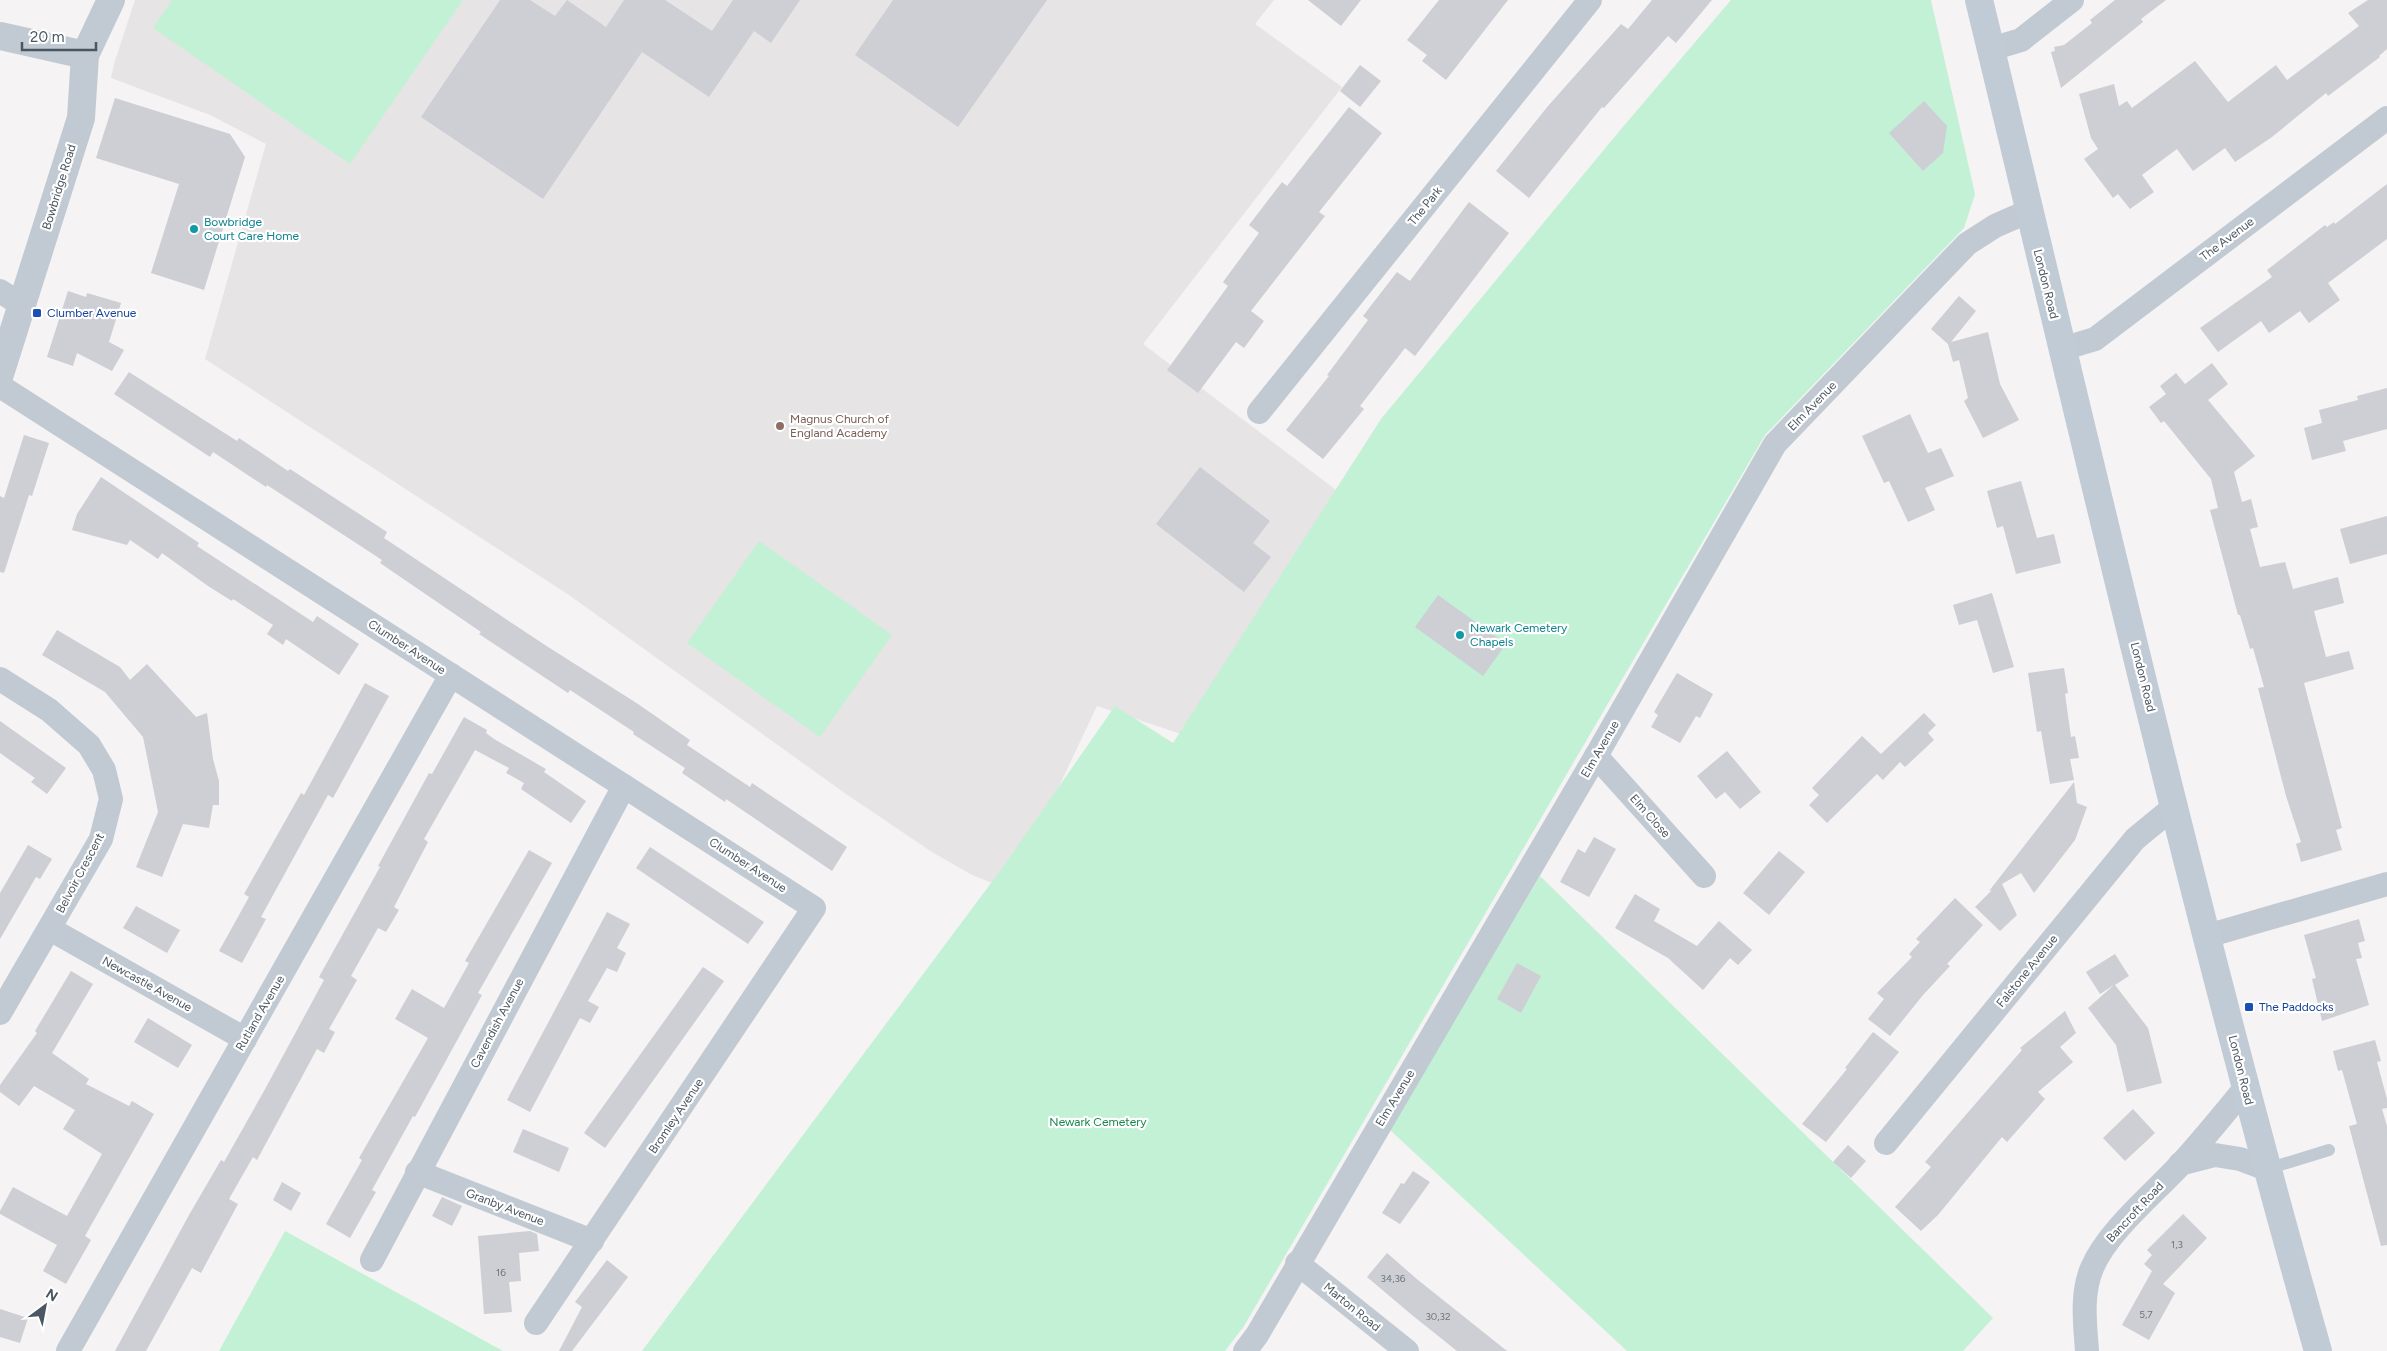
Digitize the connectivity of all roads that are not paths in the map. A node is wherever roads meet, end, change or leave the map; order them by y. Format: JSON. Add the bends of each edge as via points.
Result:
{"nodes":[{"id":1,"x":111,"y":0,"type":"edge"},
{"id":2,"x":1590,"y":0,"type":"edge"},
{"id":3,"x":1979,"y":0,"type":"edge"},
{"id":4,"x":2072,"y":0,"type":"edge"},
{"id":5,"x":0,"y":36,"type":"edge"},
{"id":6,"x":1990,"y":49,"type":"junction"},
{"id":7,"x":85,"y":55,"type":"junction"},
{"id":8,"x":2387,"y":118,"type":"edge"},
{"id":9,"x":2029,"y":211,"type":"junction"},
{"id":10,"x":0,"y":291,"type":"edge"},
{"id":11,"x":23,"y":306,"type":"junction"},
{"id":12,"x":2062,"y":349,"type":"junction"},
{"id":13,"x":0,"y":374,"type":"edge"},
{"id":14,"x":0,"y":386,"type":"edge"},
{"id":15,"x":1259,"y":412,"type":"dead end"},
{"id":16,"x":451,"y":675,"type":"junction"},
{"id":17,"x":0,"y":678,"type":"edge"},
{"id":18,"x":1596,"y":756,"type":"junction"},
{"id":19,"x":624,"y":786,"type":"junction"},
{"id":20,"x":2175,"y":806,"type":"junction"},
{"id":21,"x":1704,"y":876,"type":"dead end"},
{"id":22,"x":2387,"y":884,"type":"edge"},
{"id":23,"x":814,"y":908,"type":"joint"},
{"id":24,"x":50,"y":929,"type":"junction"},
{"id":25,"x":2207,"y":936,"type":"junction"},
{"id":26,"x":0,"y":1013,"type":"edge"},
{"id":27,"x":245,"y":1039,"type":"junction"},
{"id":28,"x":2246,"y":1087,"type":"junction"},
{"id":29,"x":1886,"y":1143,"type":"dead end"},
{"id":30,"x":2329,"y":1150,"type":"dead end"},
{"id":31,"x":2180,"y":1164,"type":"junction"},
{"id":32,"x":2266,"y":1169,"type":"junction"},
{"id":33,"x":417,"y":1172,"type":"junction"},
{"id":34,"x":592,"y":1241,"type":"junction"},
{"id":35,"x":372,"y":1260,"type":"dead end"},
{"id":36,"x":1297,"y":1263,"type":"junction"},
{"id":37,"x":536,"y":1323,"type":"dead end"},
{"id":38,"x":68,"y":1351,"type":"edge"},
{"id":39,"x":1245,"y":1351,"type":"edge"},
{"id":40,"x":1407,"y":1351,"type":"edge"},
{"id":41,"x":2087,"y":1351,"type":"edge"},
{"id":42,"x":2318,"y":1351,"type":"edge"}],
"edges":[{"from":1,"to":7,"type":"street","name":"Bowbridge Road"},
{"from":2,"to":15,"type":"street","name":"The Park"},
{"from":3,"to":6,"type":"main road","name":"London Road"},
{"from":4,"to":6,"type":"street","via":[[2021,40]]},
{"from":5,"to":7,"type":"street"},
{"from":6,"to":9,"type":"main road","name":"London Road"},
{"from":7,"to":11,"type":"street","name":"Bowbridge Road","via":[[81,118]]},
{"from":8,"to":12,"type":"street","name":"The Avenue","via":[[2095,339]]},
{"from":9,"to":12,"type":"main road","name":"London Road"},
{"from":9,"to":18,"type":"street","name":"Elm Avenue","via":[[1995,226],[1967,244],[1775,444]]},
{"from":10,"to":11,"type":"street"},
{"from":11,"to":13,"type":"street","name":"Bowbridge Road"},
{"from":12,"to":20,"type":"main road","name":"London Road"},
{"from":14,"to":16,"type":"street","name":"Clumber Avenue"},
{"from":16,"to":19,"type":"street","name":"Clumber Avenue"},
{"from":16,"to":27,"type":"street","name":"Rutland Avenue"},
{"from":17,"to":24,"type":"street","name":"Belvoir Crescent","via":[[49,710],[89,745],[104,770],[111,800],[101,839]]},
{"from":18,"to":21,"type":"street","name":"Elm Close"},
{"from":18,"to":36,"type":"street","name":"Elm Avenue"},
{"from":19,"to":23,"type":"street","name":"Clumber Avenue"},
{"from":19,"to":33,"type":"street","name":"Cavendish Avenue"},
{"from":20,"to":25,"type":"main road","name":"London Road"},
{"from":20,"to":29,"type":"street","name":"Falstone Avenue","via":[[2135,839]]},
{"from":22,"to":25,"type":"street"},
{"from":23,"to":34,"type":"street","name":"Bromley Avenue"},
{"from":24,"to":26,"type":"street","name":"Belvoir Crescent"},
{"from":24,"to":27,"type":"street","name":"Newcastle Avenue"},
{"from":25,"to":28,"type":"main road","name":"London Road"},
{"from":27,"to":38,"type":"street","name":"Rutland Avenue"},
{"from":28,"to":31,"type":"street","name":"Bancroft Road"},
{"from":28,"to":32,"type":"main road","name":"London Road"},
{"from":30,"to":32,"type":"lane"},
{"from":31,"to":32,"type":"street","via":[[2215,1154]]},
{"from":31,"to":41,"type":"street","name":"Bancroft Road","via":[[2106,1242],[2092,1267],[2085,1302]]},
{"from":32,"to":42,"type":"main road","name":"London Road"},
{"from":33,"to":34,"type":"street","name":"Granby Avenue"},
{"from":33,"to":35,"type":"street","name":"Cavendish Avenue"},
{"from":34,"to":37,"type":"street","name":"Bromley Avenue"},
{"from":36,"to":39,"type":"street","name":"Elm Avenue"},
{"from":36,"to":40,"type":"street","name":"Marton Road"}]}
